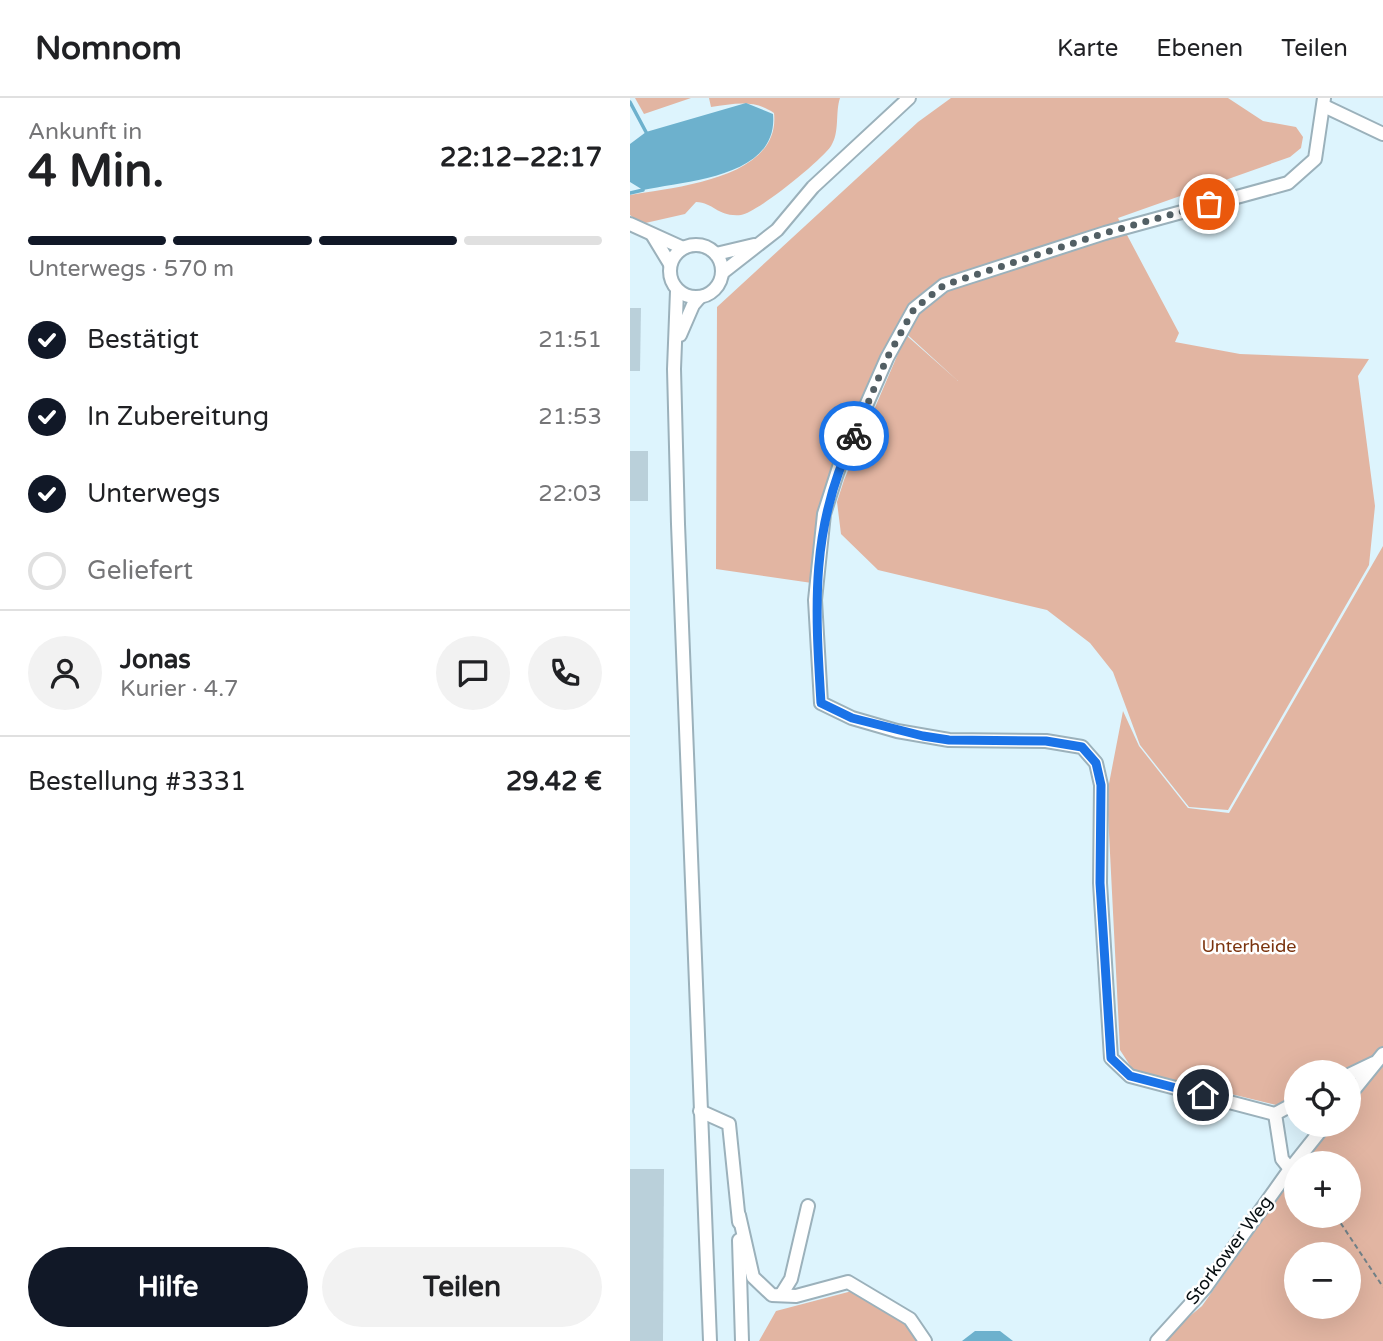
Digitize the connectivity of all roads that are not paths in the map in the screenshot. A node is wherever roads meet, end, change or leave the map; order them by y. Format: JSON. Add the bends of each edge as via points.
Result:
{"nodes":[{"id":1,"x":909,"y":98,"type":"edge"},
{"id":2,"x":1324,"y":102,"type":"edge"},
{"id":3,"x":1383,"y":134,"type":"edge"},
{"id":4,"x":630,"y":224,"type":"edge"},
{"id":5,"x":653,"y":236,"type":"junction"},
{"id":6,"x":764,"y":241,"type":"junction"},
{"id":7,"x":683,"y":248,"type":"junction"},
{"id":8,"x":716,"y":254,"type":"junction"},
{"id":9,"x":670,"y":264,"type":"junction"},
{"id":10,"x":722,"y":273,"type":"junction"},
{"id":11,"x":677,"y":291,"type":"junction"},
{"id":12,"x":699,"y":298,"type":"junction"},
{"id":13,"x":677,"y":341,"type":"junction"},
{"id":14,"x":1381,"y":1058,"type":"edge"},
{"id":15,"x":1361,"y":1069,"type":"edge"},
{"id":16,"x":1361,"y":1082,"type":"edge"},
{"id":17,"x":1284,"y":1109,"type":"edge"},
{"id":18,"x":700,"y":1111,"type":"junction"},
{"id":19,"x":1275,"y":1114,"type":"junction"},
{"id":20,"x":1315,"y":1137,"type":"edge"},
{"id":21,"x":1304,"y":1151,"type":"edge"},
{"id":22,"x":1284,"y":1162,"type":"edge"},
{"id":23,"x":1284,"y":1177,"type":"edge"},
{"id":24,"x":808,"y":1206,"type":"dead end"},
{"id":25,"x":739,"y":1215,"type":"junction"},
{"id":26,"x":780,"y":1295,"type":"junction"},
{"id":27,"x":710,"y":1341,"type":"edge"},
{"id":28,"x":742,"y":1341,"type":"edge"},
{"id":29,"x":925,"y":1341,"type":"edge"},
{"id":30,"x":1157,"y":1341,"type":"edge"}],
"edges":[{"from":1,"to":6,"type":"lane","via":[[813,187]]},
{"from":2,"to":3,"type":"lane"},
{"from":2,"to":19,"type":"lane","via":[[1315,159],[1288,183],[1105,233],[944,285],[914,309],[839,467],[824,514],[815,600],[821,703],[852,718],[923,736],[1046,741],[1082,747],[1096,763],[1101,785],[1100,883],[1111,1058],[1130,1076]]},
{"from":4,"to":5,"type":"lane"},
{"from":5,"to":7,"type":"lane"},
{"from":5,"to":9,"type":"lane"},
{"from":6,"to":8,"type":"lane"},
{"from":6,"to":10,"type":"lane"},
{"from":7,"to":8,"type":"lane","via":[[700,245]]},
{"from":7,"to":9,"type":"lane"},
{"from":8,"to":10,"type":"lane"},
{"from":9,"to":11,"type":"lane","via":[[670,280]]},
{"from":10,"to":12,"type":"lane","via":[[715,290]]},
{"from":11,"to":12,"type":"lane"},
{"from":11,"to":13,"type":"lane"},
{"from":12,"to":13,"type":"lane"},
{"from":13,"to":18,"type":"lane","via":[[677,472]]},
{"from":14,"to":15,"type":"lane"},
{"from":14,"to":16,"type":"lane"},
{"from":17,"to":19,"type":"lane"},
{"from":18,"to":25,"type":"lane","via":[[729,1124]]},
{"from":18,"to":27,"type":"lane"},
{"from":19,"to":22,"type":"lane"},
{"from":20,"to":21,"type":"lane","name":"Storkower Weg"},
{"from":23,"to":30,"type":"lane","name":"Storkower Weg","via":[[1205,1288]]},
{"from":24,"to":26,"type":"lane","via":[[791,1279]]},
{"from":25,"to":26,"type":"lane","via":[[753,1277],[772,1295]]},
{"from":25,"to":28,"type":"lane"},
{"from":26,"to":29,"type":"lane","via":[[796,1296],[848,1282],[910,1319]]}]}
